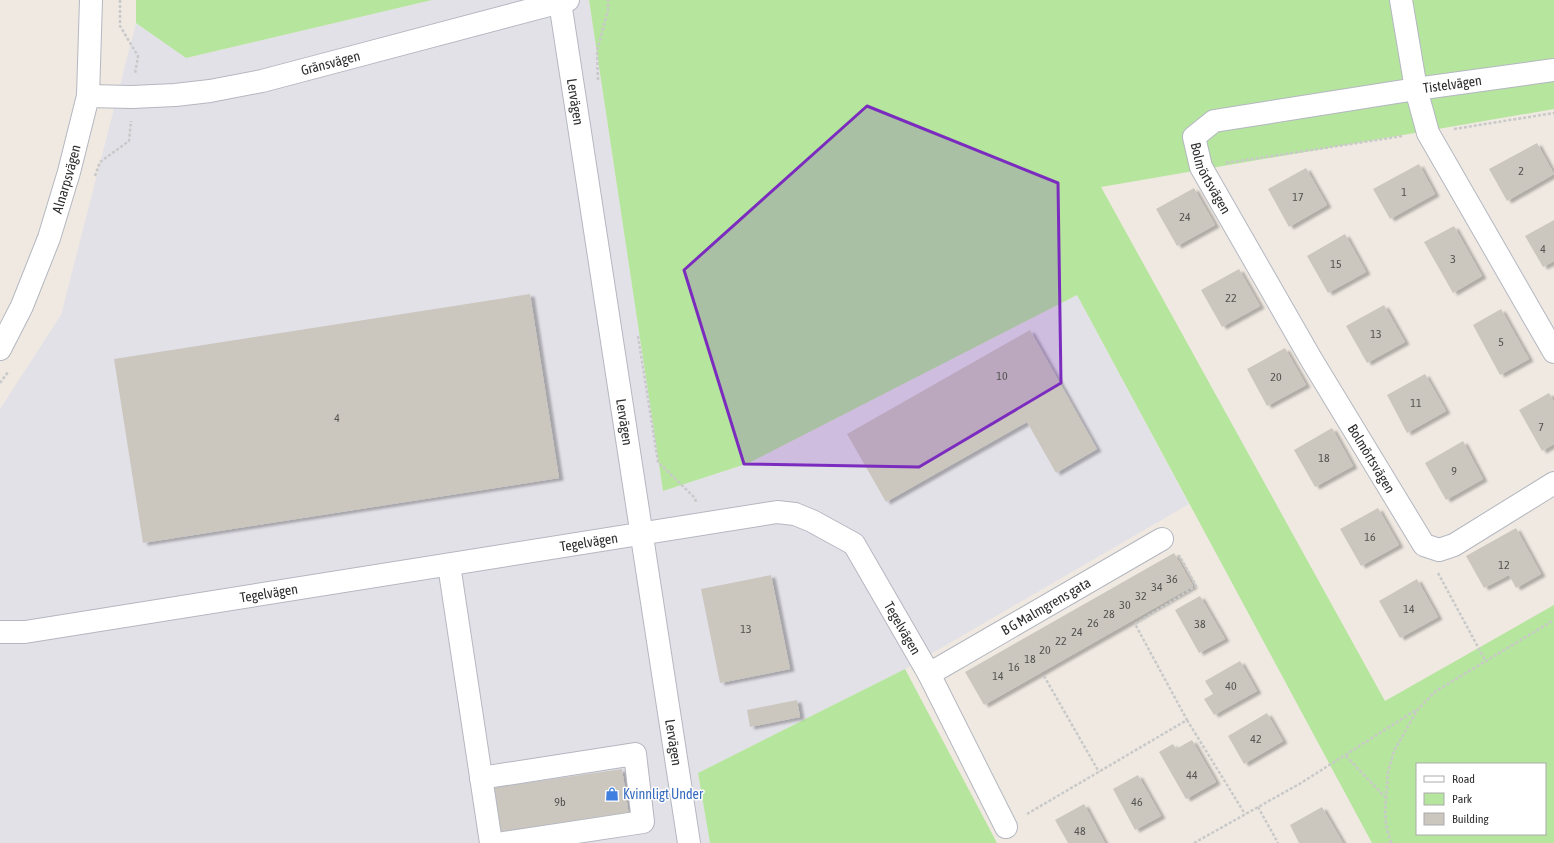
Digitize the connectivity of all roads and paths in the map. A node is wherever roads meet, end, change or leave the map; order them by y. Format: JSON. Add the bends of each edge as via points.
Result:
{"nodes":[{"id":1,"x":91,"y":0,"type":"edge"},
{"id":2,"x":608,"y":0,"type":"edge"},
{"id":3,"x":1401,"y":0,"type":"edge"},
{"id":4,"x":564,"y":1,"type":"edge"},
{"id":5,"x":1554,"y":70,"type":"edge"},
{"id":6,"x":598,"y":81,"type":"dead end"},
{"id":7,"x":1416,"y":89,"type":"junction"},
{"id":8,"x":88,"y":96,"type":"junction"},
{"id":9,"x":1554,"y":113,"type":"edge"},
{"id":10,"x":1428,"y":133,"type":"junction"},
{"id":11,"x":1201,"y":167,"type":"junction"},
{"id":12,"x":637,"y":332,"type":"dead end"},
{"id":13,"x":0,"y":349,"type":"edge"},
{"id":14,"x":1554,"y":352,"type":"edge"},
{"id":15,"x":1554,"y":484,"type":"edge"},
{"id":16,"x":701,"y":524,"type":"junction"},
{"id":17,"x":642,"y":533,"type":"junction"},
{"id":18,"x":1162,"y":539,"type":"joint"},
{"id":19,"x":1439,"y":550,"type":"junction"},
{"id":20,"x":449,"y":565,"type":"junction"},
{"id":21,"x":1554,"y":620,"type":"edge"},
{"id":22,"x":0,"y":632,"type":"edge"},
{"id":23,"x":1486,"y":660,"type":"junction"},
{"id":24,"x":929,"y":674,"type":"junction"},
{"id":25,"x":1044,"y":676,"type":"dead end"},
{"id":26,"x":1418,"y":709,"type":"junction"},
{"id":27,"x":1187,"y":720,"type":"junction"},
{"id":28,"x":1346,"y":756,"type":"junction"},
{"id":29,"x":1099,"y":772,"type":"junction"},
{"id":30,"x":481,"y":778,"type":"junction"},
{"id":31,"x":1385,"y":798,"type":"junction"},
{"id":32,"x":1258,"y":808,"type":"junction"},
{"id":33,"x":1245,"y":814,"type":"junction"},
{"id":34,"x":1006,"y":827,"type":"joint"},
{"id":35,"x":491,"y":843,"type":"edge"},
{"id":36,"x":504,"y":843,"type":"edge"},
{"id":37,"x":689,"y":843,"type":"edge"},
{"id":38,"x":1194,"y":843,"type":"edge"},
{"id":39,"x":1278,"y":843,"type":"edge"},
{"id":40,"x":1391,"y":843,"type":"edge"}],
"edges":[{"from":1,"to":8,"type":"street","name":"Alnarpsvägen"},
{"from":2,"to":6,"type":"path","via":[[608,10],[597,51]]},
{"from":3,"to":7,"type":"street","name":"Tistelvägen"},
{"from":4,"to":8,"type":"street","name":"Gränsvägen","via":[[262,81],[175,95]]},
{"from":4,"to":17,"type":"street","name":"Lervägen"},
{"from":5,"to":7,"type":"street","name":"Tistelvägen"},
{"from":7,"to":10,"type":"street"},
{"from":7,"to":11,"type":"street","name":"Bolmörtsvägen","via":[[1214,121],[1194,137]]},
{"from":8,"to":13,"type":"street","name":"Alnarpsvägen","via":[[70,172],[49,238],[22,306]]},
{"from":9,"to":10,"type":"path"},
{"from":10,"to":11,"type":"path"},
{"from":10,"to":14,"type":"street"},
{"from":11,"to":19,"type":"street","name":"Bolmörtsvägen","via":[[1311,359],[1424,545]]},
{"from":12,"to":16,"type":"path","via":[[658,462],[695,498]]},
{"from":15,"to":19,"type":"street","via":[[1454,545]]},
{"from":16,"to":17,"type":"street","name":"Tegelvägen"},
{"from":16,"to":24,"type":"street","name":"Tegelvägen","via":[[777,512],[795,514],[854,544]]},
{"from":17,"to":20,"type":"street","name":"Tegelvägen"},
{"from":17,"to":37,"type":"street","name":"Lervägen"},
{"from":18,"to":24,"type":"street","name":"B G Malmgrens gata"},
{"from":18,"to":27,"type":"path","via":[[1174,546],[1196,586],[1135,624]]},
{"from":19,"to":23,"type":"path","via":[[1436,568]]},
{"from":20,"to":22,"type":"street","name":"Tegelvägen","via":[[25,632]]},
{"from":20,"to":30,"type":"street"},
{"from":21,"to":23,"type":"path"},
{"from":23,"to":26,"type":"path","via":[[1436,691]]},
{"from":24,"to":34,"type":"street","name":"Tegelvägen"},
{"from":25,"to":29,"type":"path"},
{"from":26,"to":28,"type":"path"},
{"from":26,"to":31,"type":"path","via":[[1394,751]]},
{"from":27,"to":29,"type":"path"},
{"from":27,"to":33,"type":"path"},
{"from":28,"to":31,"type":"path"},
{"from":28,"to":32,"type":"path"},
{"from":29,"to":34,"type":"path"},
{"from":30,"to":35,"type":"street"},
{"from":30,"to":36,"type":"street","via":[[635,754],[643,822]]},
{"from":31,"to":40,"type":"path","via":[[1386,825]]},
{"from":32,"to":33,"type":"path"},
{"from":32,"to":39,"type":"path"},
{"from":33,"to":38,"type":"path"}]}
